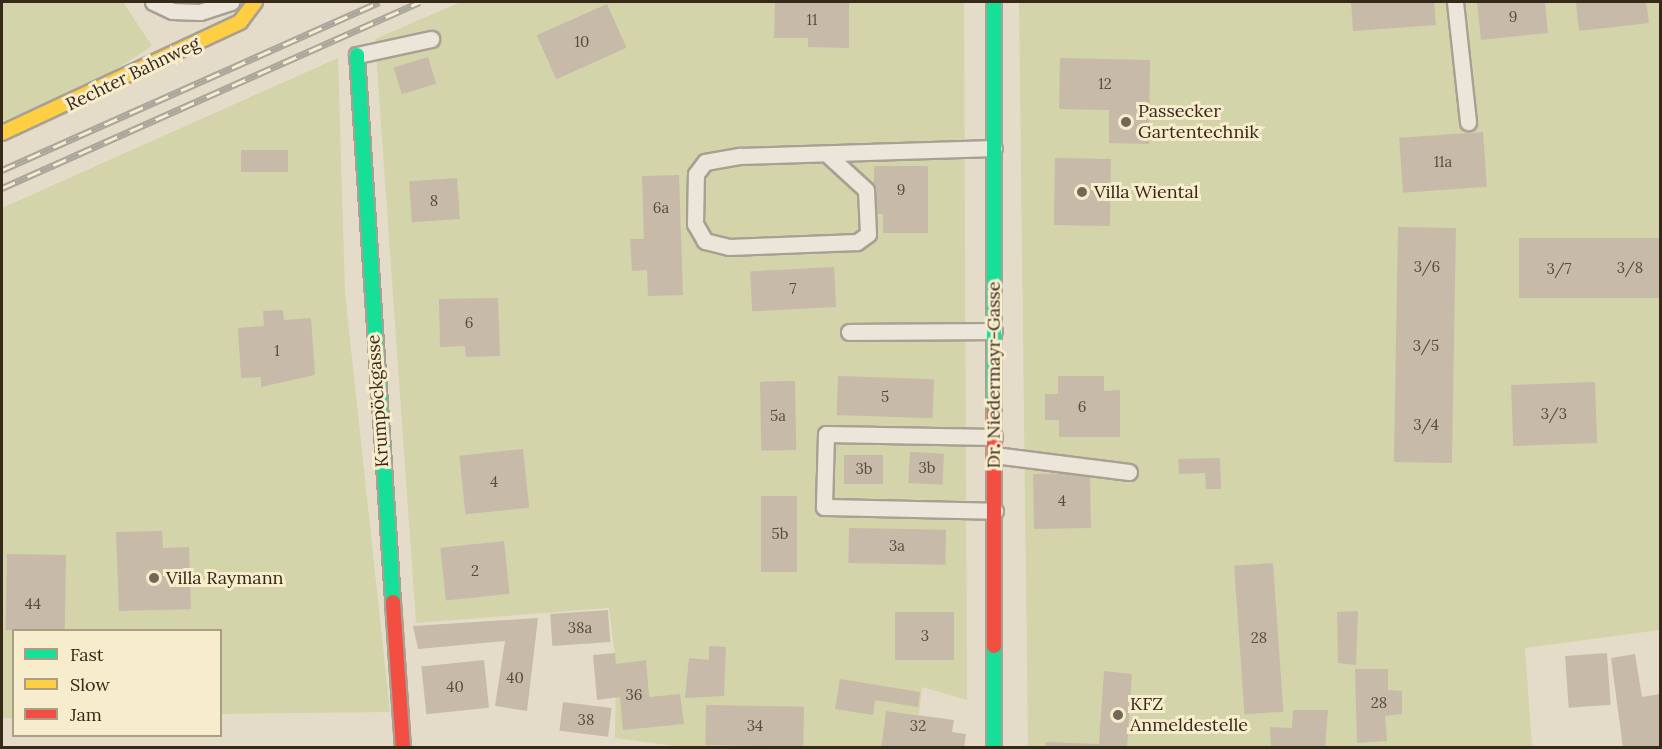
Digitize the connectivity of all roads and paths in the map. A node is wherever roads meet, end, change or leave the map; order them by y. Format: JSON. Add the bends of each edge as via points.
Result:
{"nodes":[{"id":1,"x":153,"y":2,"type":"edge"},
{"id":2,"x":231,"y":2,"type":"edge"},
{"id":3,"x":255,"y":2,"type":"edge"},
{"id":4,"x":994,"y":2,"type":"edge"},
{"id":5,"x":1455,"y":2,"type":"edge"},
{"id":6,"x":431,"y":39,"type":"dead end"},
{"id":7,"x":357,"y":56,"type":"joint"},
{"id":8,"x":1468,"y":122,"type":"dead end"},
{"id":9,"x":2,"y":133,"type":"edge"},
{"id":10,"x":994,"y":148,"type":"junction"},
{"id":11,"x":865,"y":153,"type":"junction"},
{"id":12,"x":829,"y":156,"type":"junction"},
{"id":13,"x":856,"y":178,"type":"junction"},
{"id":14,"x":994,"y":331,"type":"junction"},
{"id":15,"x":849,"y":332,"type":"dead end"},
{"id":16,"x":994,"y":437,"type":"junction"},
{"id":17,"x":994,"y":455,"type":"junction"},
{"id":18,"x":1129,"y":472,"type":"dead end"},
{"id":19,"x":995,"y":511,"type":"junction"},
{"id":20,"x":403,"y":747,"type":"edge"},
{"id":21,"x":994,"y":747,"type":"edge"}],
"edges":[{"from":1,"to":2,"type":"lane","via":[[172,11],[200,12]]},
{"from":3,"to":9,"type":"street","name":"Rechter Bahnweg","via":[[240,22],[63,109]]},
{"from":4,"to":10,"type":"street","name":"Dr. Niedermayr-Gasse"},
{"from":5,"to":8,"type":"lane"},
{"from":6,"to":7,"type":"lane"},
{"from":7,"to":20,"type":"street","name":"Krumpöckgasse"},
{"from":10,"to":11,"type":"lane"},
{"from":10,"to":14,"type":"street","name":"Dr. Niedermayr-Gasse"},
{"from":11,"to":12,"type":"lane"},
{"from":11,"to":13,"type":"lane"},
{"from":12,"to":13,"type":"lane"},
{"from":12,"to":13,"type":"lane","via":[[740,156],[705,162],[696,174],[695,224],[705,241],[729,247],[856,242],[868,234],[870,219],[866,190]]},
{"from":14,"to":15,"type":"lane"},
{"from":14,"to":16,"type":"street","name":"Dr. Niedermayr-Gasse"},
{"from":16,"to":17,"type":"street","name":"Dr. Niedermayr-Gasse"},
{"from":16,"to":19,"type":"lane","via":[[826,434],[824,507]]},
{"from":17,"to":18,"type":"lane"},
{"from":17,"to":19,"type":"street","name":"Dr. Niedermayr-Gasse"},
{"from":19,"to":21,"type":"street","name":"Dr. Niedermayr-Gasse"}]}
